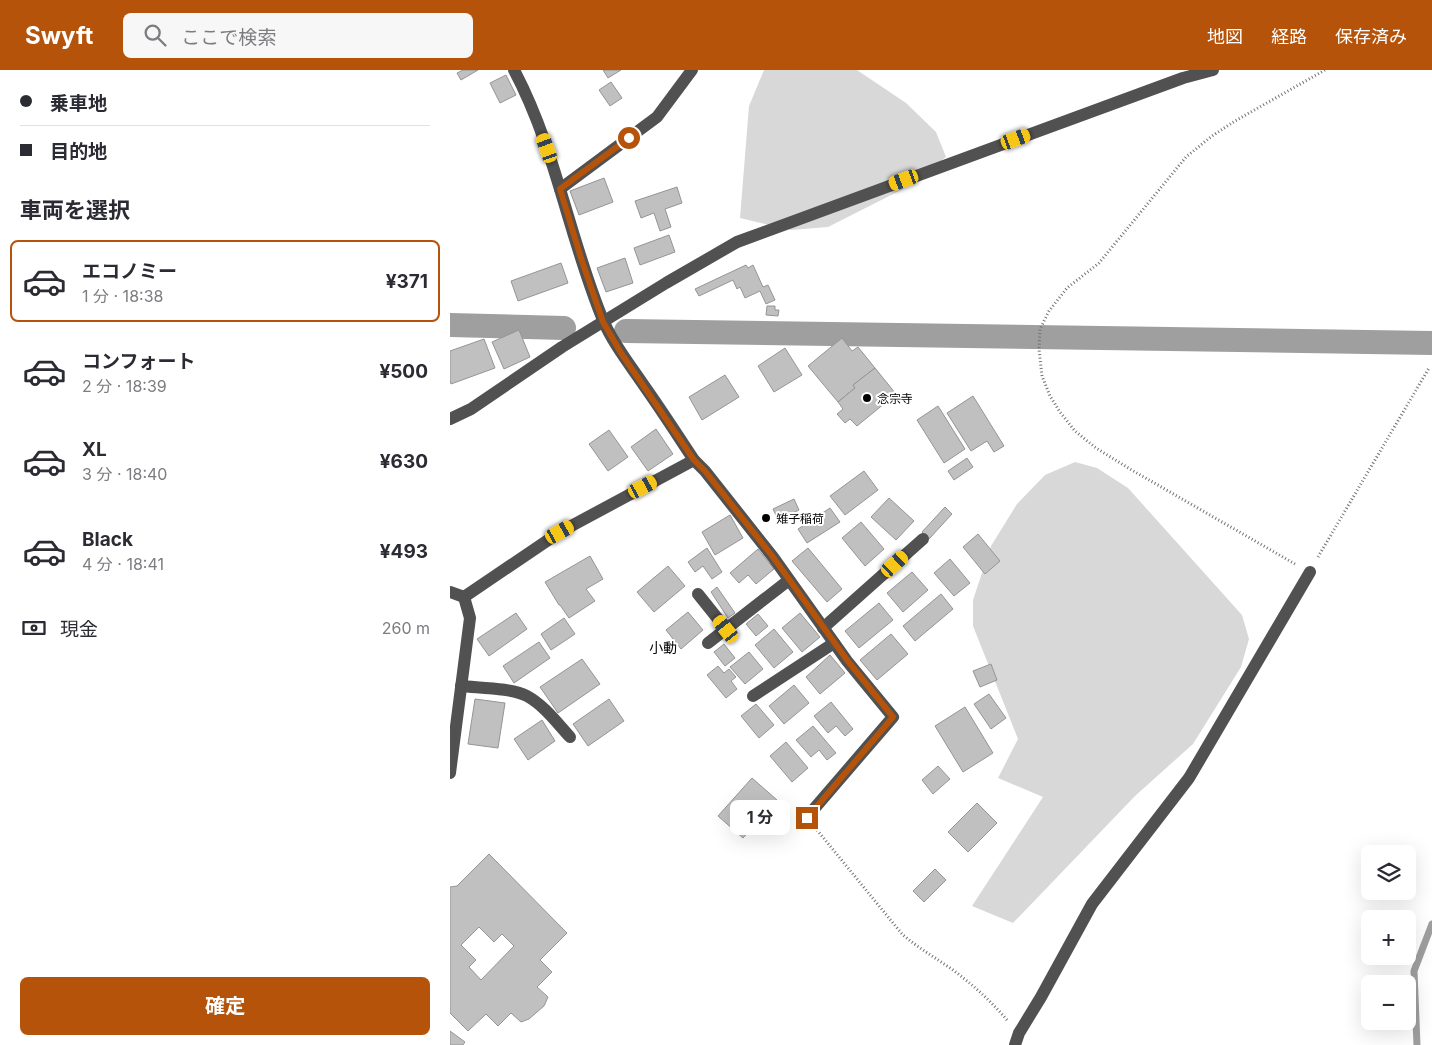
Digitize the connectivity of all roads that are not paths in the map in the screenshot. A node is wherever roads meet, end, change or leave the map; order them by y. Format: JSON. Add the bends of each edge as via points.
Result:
{"nodes":[{"id":1,"x":514,"y":70,"type":"edge"},
{"id":2,"x":692,"y":70,"type":"edge"},
{"id":3,"x":1213,"y":70,"type":"edge"},
{"id":4,"x":560,"y":189,"type":"junction"},
{"id":5,"x":603,"y":322,"type":"junction"},
{"id":6,"x":450,"y":420,"type":"edge"},
{"id":7,"x":694,"y":460,"type":"junction"},
{"id":8,"x":923,"y":539,"type":"dead end"},
{"id":9,"x":1310,"y":572,"type":"road end"},
{"id":10,"x":789,"y":580,"type":"junction"},
{"id":11,"x":450,"y":592,"type":"edge"},
{"id":12,"x":698,"y":594,"type":"dead end"},
{"id":13,"x":464,"y":597,"type":"junction"},
{"id":14,"x":823,"y":628,"type":"junction"},
{"id":15,"x":726,"y":629,"type":"junction"},
{"id":16,"x":708,"y":643,"type":"dead end"},
{"id":17,"x":834,"y":643,"type":"junction"},
{"id":18,"x":461,"y":686,"type":"junction"},
{"id":19,"x":753,"y":696,"type":"dead end"},
{"id":20,"x":570,"y":737,"type":"dead end"},
{"id":21,"x":450,"y":772,"type":"edge"},
{"id":22,"x":807,"y":818,"type":"road end"},
{"id":23,"x":1017,"y":1039,"type":"edge"}],
"edges":[{"from":1,"to":4,"type":"street","via":[[536,118]]},
{"from":2,"to":4,"type":"street","via":[[657,117]]},
{"from":3,"to":5,"type":"street","via":[[1183,78],[737,242]]},
{"from":4,"to":5,"type":"street"},
{"from":5,"to":6,"type":"street"},
{"from":5,"to":7,"type":"street"},
{"from":7,"to":10,"type":"street"},
{"from":7,"to":13,"type":"street","via":[[560,532]]},
{"from":8,"to":14,"type":"street"},
{"from":9,"to":23,"type":"street","via":[[1189,778],[1092,904]]},
{"from":10,"to":14,"type":"street"},
{"from":10,"to":15,"type":"street"},
{"from":11,"to":13,"type":"street"},
{"from":12,"to":15,"type":"street"},
{"from":13,"to":18,"type":"street","via":[[470,618]]},
{"from":14,"to":17,"type":"street"},
{"from":15,"to":16,"type":"street"},
{"from":17,"to":19,"type":"street"},
{"from":17,"to":22,"type":"street","via":[[893,717]]},
{"from":18,"to":20,"type":"street","via":[[526,696],[548,712]]},
{"from":18,"to":21,"type":"street"}]}
